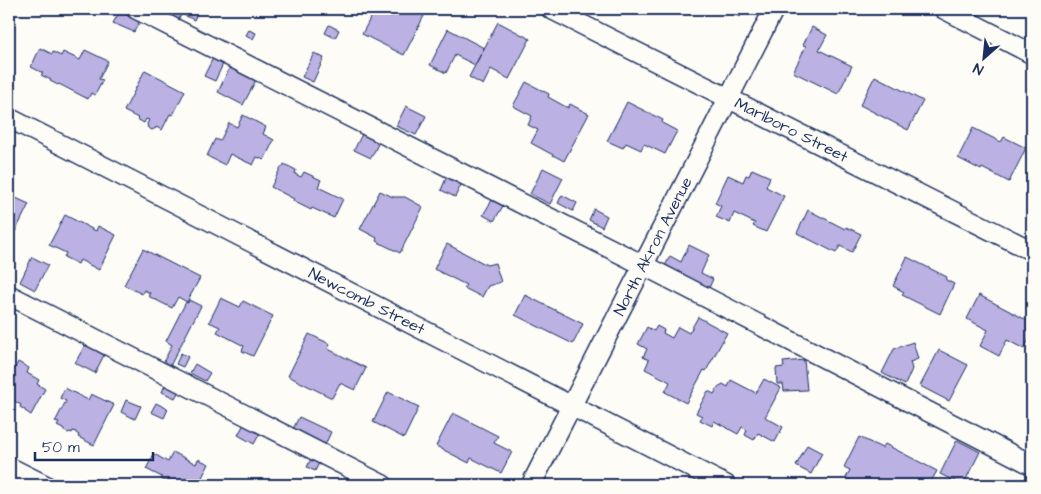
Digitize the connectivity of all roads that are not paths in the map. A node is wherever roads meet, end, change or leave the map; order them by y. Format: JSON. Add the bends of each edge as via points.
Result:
{"nodes":[{"id":1,"x":136,"y":9,"type":"edge"},
{"id":2,"x":551,"y":9,"type":"edge"},
{"id":3,"x":774,"y":9,"type":"edge"},
{"id":4,"x":944,"y":9,"type":"edge"},
{"id":5,"x":1032,"y":54,"type":"edge"},
{"id":6,"x":729,"y":98,"type":"junction"},
{"id":7,"x":9,"y":118,"type":"edge"},
{"id":8,"x":1032,"y":251,"type":"edge"},
{"id":9,"x":643,"y":265,"type":"junction"},
{"id":10,"x":9,"y":295,"type":"edge"},
{"id":11,"x":572,"y":406,"type":"junction"},
{"id":12,"x":1032,"y":464,"type":"edge"},
{"id":13,"x":9,"y":467,"type":"edge"},
{"id":14,"x":45,"y":485,"type":"edge"},
{"id":15,"x":383,"y":485,"type":"edge"},
{"id":16,"x":531,"y":485,"type":"edge"},
{"id":17,"x":726,"y":485,"type":"edge"}],
"edges":[{"from":1,"to":9,"type":"street"},
{"from":2,"to":6,"type":"street","name":"Marlboro Street"},
{"from":3,"to":6,"type":"street","name":"North Akron Avenue"},
{"from":4,"to":5,"type":"street"},
{"from":6,"to":8,"type":"street","name":"Marlboro Street"},
{"from":6,"to":9,"type":"street","name":"North Akron Avenue"},
{"from":7,"to":11,"type":"street","name":"Newcomb Street"},
{"from":9,"to":11,"type":"street","name":"North Akron Avenue"},
{"from":9,"to":12,"type":"street"},
{"from":10,"to":15,"type":"street"},
{"from":11,"to":16,"type":"street","name":"North Akron Avenue"},
{"from":11,"to":17,"type":"street","name":"Newcomb Street"},
{"from":13,"to":14,"type":"street"}]}
